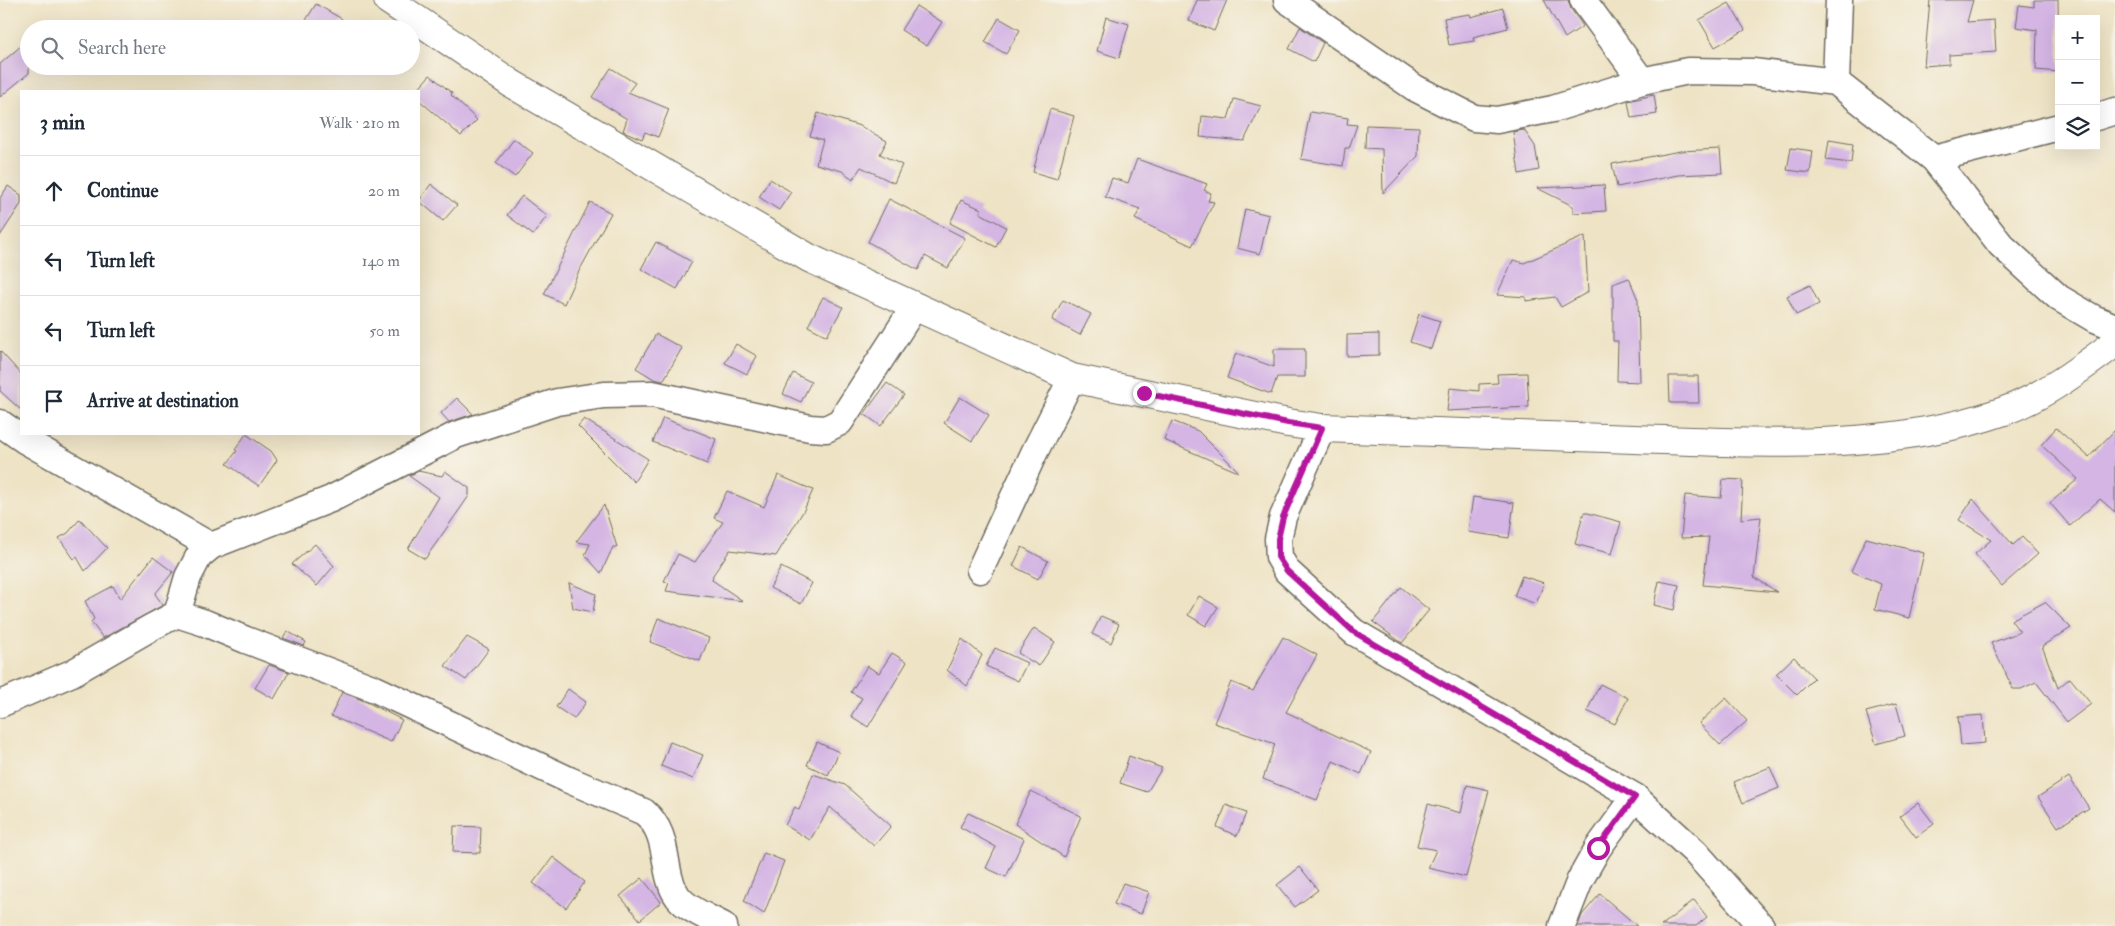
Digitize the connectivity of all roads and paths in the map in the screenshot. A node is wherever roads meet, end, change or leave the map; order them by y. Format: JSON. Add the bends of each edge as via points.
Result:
{"nodes":[{"id":1,"x":388,"y":0,"type":"edge"},
{"id":2,"x":1288,"y":0,"type":"edge"},
{"id":3,"x":1583,"y":0,"type":"edge"},
{"id":4,"x":1839,"y":0,"type":"edge"},
{"id":5,"x":418,"y":20,"type":"edge"},
{"id":6,"x":420,"y":22,"type":"edge"},
{"id":7,"x":1642,"y":81,"type":"junction"},
{"id":8,"x":1836,"y":82,"type":"junction"},
{"id":9,"x":2115,"y":111,"type":"edge"},
{"id":10,"x":2100,"y":116,"type":"edge"},
{"id":11,"x":2055,"y":128,"type":"edge"},
{"id":12,"x":1934,"y":159,"type":"junction"},
{"id":13,"x":915,"y":306,"type":"junction"},
{"id":14,"x":2115,"y":327,"type":"edge"},
{"id":15,"x":2115,"y":343,"type":"edge"},
{"id":16,"x":1072,"y":378,"type":"junction"},
{"id":17,"x":0,"y":423,"type":"edge"},
{"id":18,"x":1322,"y":428,"type":"junction"},
{"id":19,"x":211,"y":546,"type":"junction"},
{"id":20,"x":980,"y":570,"type":"dead end"},
{"id":21,"x":177,"y":614,"type":"junction"},
{"id":22,"x":0,"y":704,"type":"edge"},
{"id":23,"x":1635,"y":797,"type":"junction"},
{"id":24,"x":724,"y":926,"type":"edge"},
{"id":25,"x":1562,"y":926,"type":"edge"},
{"id":26,"x":1761,"y":926,"type":"edge"}],
"edges":[{"from":1,"to":5,"type":"street"},
{"from":2,"to":7,"type":"street","via":[[1415,88],[1474,118],[1498,120],[1553,109]]},
{"from":3,"to":7,"type":"street"},
{"from":4,"to":8,"type":"street"},
{"from":6,"to":13,"type":"street","via":[[512,84],[809,258]]},
{"from":7,"to":8,"type":"street","via":[[1688,71],[1753,72]]},
{"from":8,"to":12,"type":"street"},
{"from":9,"to":10,"type":"street"},
{"from":11,"to":12,"type":"street"},
{"from":12,"to":14,"type":"street","via":[[2001,246],[2059,298]]},
{"from":13,"to":16,"type":"street"},
{"from":13,"to":19,"type":"street","via":[[840,422],[826,429],[652,394],[604,395],[557,402],[456,435],[331,499]]},
{"from":15,"to":18,"type":"street","via":[[2040,394],[2004,411],[1936,429],[1866,439],[1743,442]]},
{"from":16,"to":18,"type":"street"},
{"from":16,"to":20,"type":"street"},
{"from":17,"to":19,"type":"street"},
{"from":18,"to":23,"type":"street","via":[[1283,517],[1278,557],[1287,571],[1354,632]]},
{"from":19,"to":21,"type":"street","via":[[199,556],[188,577]]},
{"from":21,"to":22,"type":"street","via":[[72,673]]},
{"from":21,"to":24,"type":"street","via":[[374,689],[644,812],[654,819],[659,828],[678,897]]},
{"from":23,"to":25,"type":"street","via":[[1598,848],[1580,880]]},
{"from":23,"to":26,"type":"street","via":[[1695,852]]}]}
